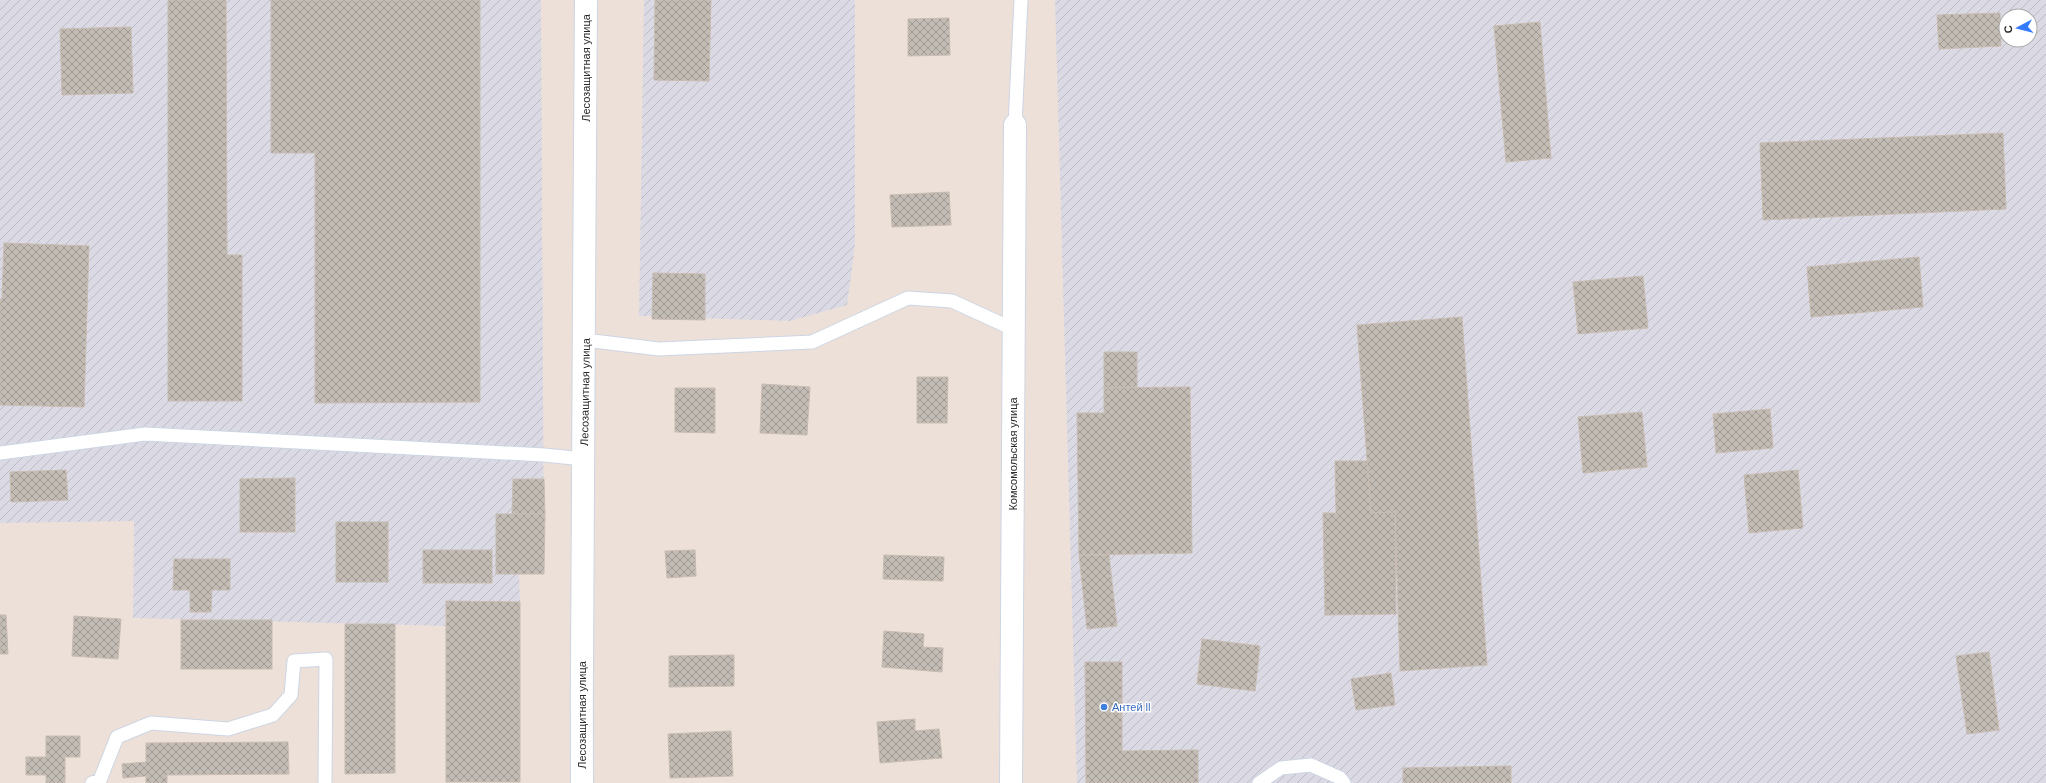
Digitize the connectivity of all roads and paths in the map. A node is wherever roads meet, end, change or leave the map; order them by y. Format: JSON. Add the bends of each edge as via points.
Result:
{"nodes":[{"id":1,"x":586,"y":0,"type":"edge"},
{"id":2,"x":1021,"y":0,"type":"edge"},
{"id":3,"x":1014,"y":125,"type":"joint"},
{"id":4,"x":1013,"y":328,"type":"junction"},
{"id":5,"x":585,"y":340,"type":"junction"},
{"id":6,"x":0,"y":453,"type":"edge"},
{"id":7,"x":584,"y":460,"type":"junction"},
{"id":8,"x":92,"y":783,"type":"edge"},
{"id":9,"x":325,"y":783,"type":"edge"},
{"id":10,"x":582,"y":783,"type":"edge"},
{"id":11,"x":1011,"y":783,"type":"edge"},
{"id":12,"x":1259,"y":783,"type":"edge"},
{"id":13,"x":1344,"y":783,"type":"edge"}],
"edges":[{"from":1,"to":5,"type":"street","name":"Лесозащитная улица"},
{"from":2,"to":3,"type":"lane"},
{"from":3,"to":4,"type":"street","name":"Комсомольская улица"},
{"from":4,"to":5,"type":"lane","via":[[952,301],[908,298],[812,342],[659,349]]},
{"from":4,"to":11,"type":"street","name":"Комсомольская улица"},
{"from":5,"to":7,"type":"street","name":"Лесозащитная улица"},
{"from":6,"to":7,"type":"lane","via":[[145,434],[544,455]]},
{"from":7,"to":10,"type":"street","name":"Лесозащитная улица","via":[[581,520]]},
{"from":8,"to":9,"type":"lane","via":[[100,780],[117,737],[151,723],[228,729],[273,715],[291,695],[294,662],[326,659]]},
{"from":12,"to":13,"type":"lane","via":[[1281,768],[1311,765],[1340,778]]}]}
